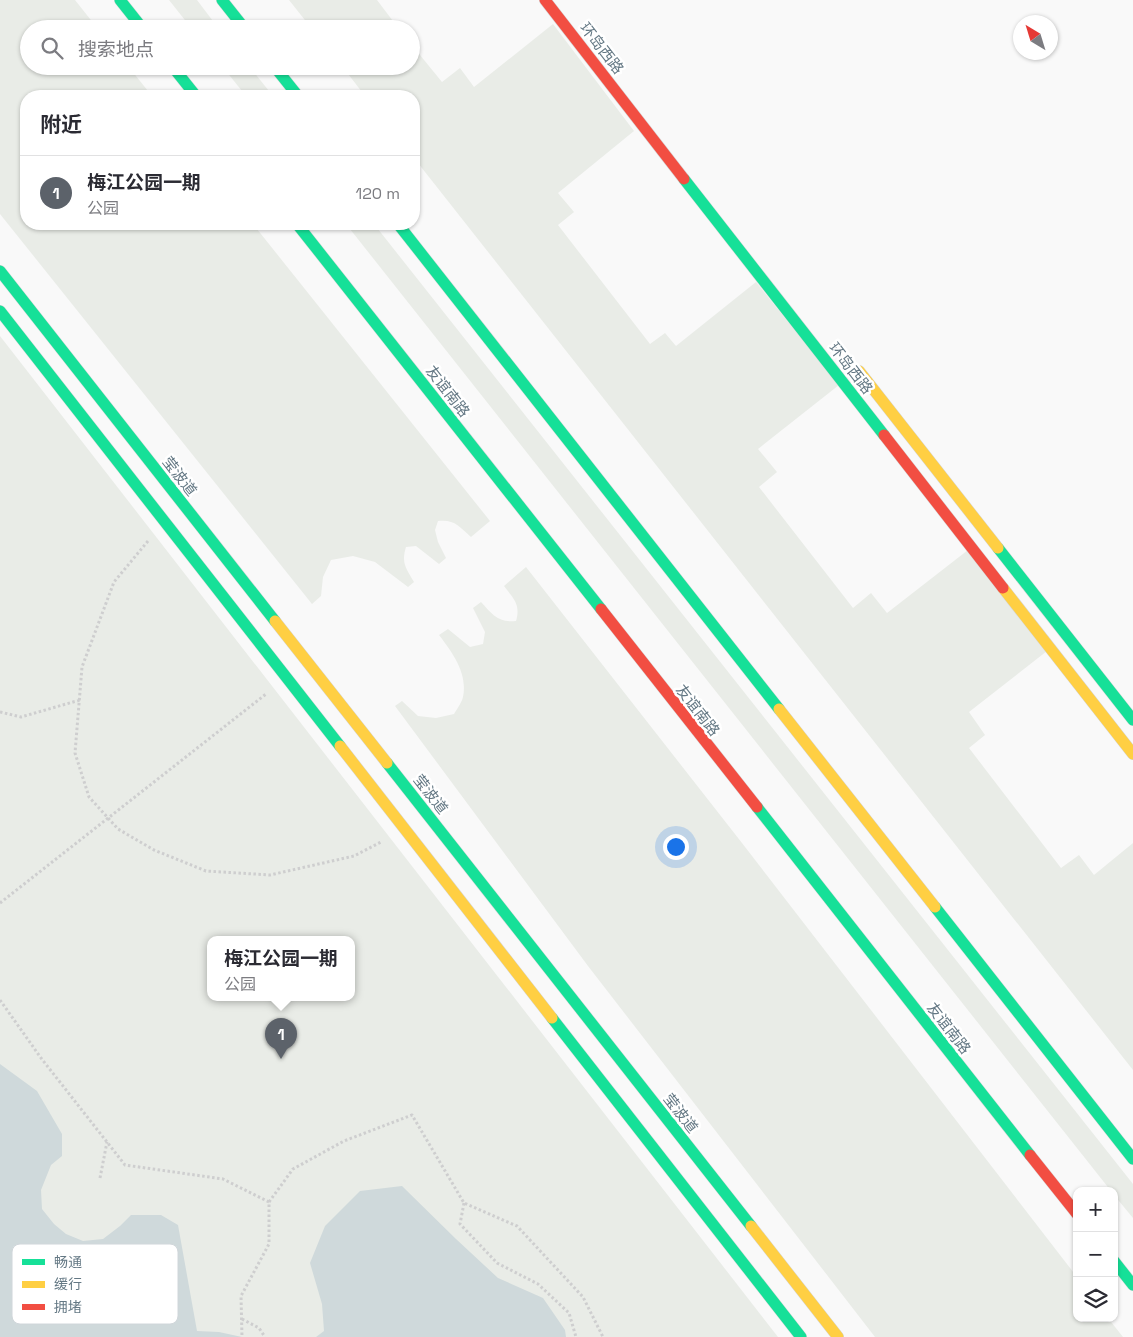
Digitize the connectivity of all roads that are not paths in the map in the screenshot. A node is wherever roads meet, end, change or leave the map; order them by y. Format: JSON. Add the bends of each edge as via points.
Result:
{"nodes":[{"id":1,"x":120,"y":0,"type":"edge"},
{"id":2,"x":222,"y":0,"type":"edge"},
{"id":3,"x":545,"y":0,"type":"edge"},
{"id":4,"x":136,"y":20,"type":"edge"},
{"id":5,"x":238,"y":20,"type":"edge"},
{"id":6,"x":179,"y":75,"type":"edge"},
{"id":7,"x":281,"y":75,"type":"edge"},
{"id":8,"x":191,"y":90,"type":"edge"},
{"id":9,"x":293,"y":90,"type":"edge"},
{"id":10,"x":302,"y":230,"type":"edge"},
{"id":11,"x":403,"y":230,"type":"edge"},
{"id":12,"x":0,"y":270,"type":"edge"},
{"id":13,"x":0,"y":311,"type":"edge"},
{"id":14,"x":850,"y":360,"type":"dead end"},
{"id":15,"x":1133,"y":720,"type":"edge"},
{"id":16,"x":1133,"y":754,"type":"edge"},
{"id":17,"x":1133,"y":1159,"type":"edge"},
{"id":18,"x":1073,"y":1209,"type":"edge"},
{"id":19,"x":1118,"y":1267,"type":"edge"},
{"id":20,"x":1133,"y":1285,"type":"edge"},
{"id":21,"x":800,"y":1337,"type":"edge"},
{"id":22,"x":838,"y":1337,"type":"edge"}],
"edges":[{"from":1,"to":4,"type":"street"},
{"from":2,"to":5,"type":"street"},
{"from":3,"to":16,"type":"street","name":"环岛西路"},
{"from":6,"to":8,"type":"street"},
{"from":7,"to":9,"type":"street"},
{"from":10,"to":18,"type":"street","name":"友谊南路"},
{"from":11,"to":17,"type":"street"},
{"from":12,"to":22,"type":"street","name":"莹波道"},
{"from":13,"to":21,"type":"street"},
{"from":14,"to":15,"type":"street","name":"环岛西路"},
{"from":19,"to":20,"type":"street"}]}
